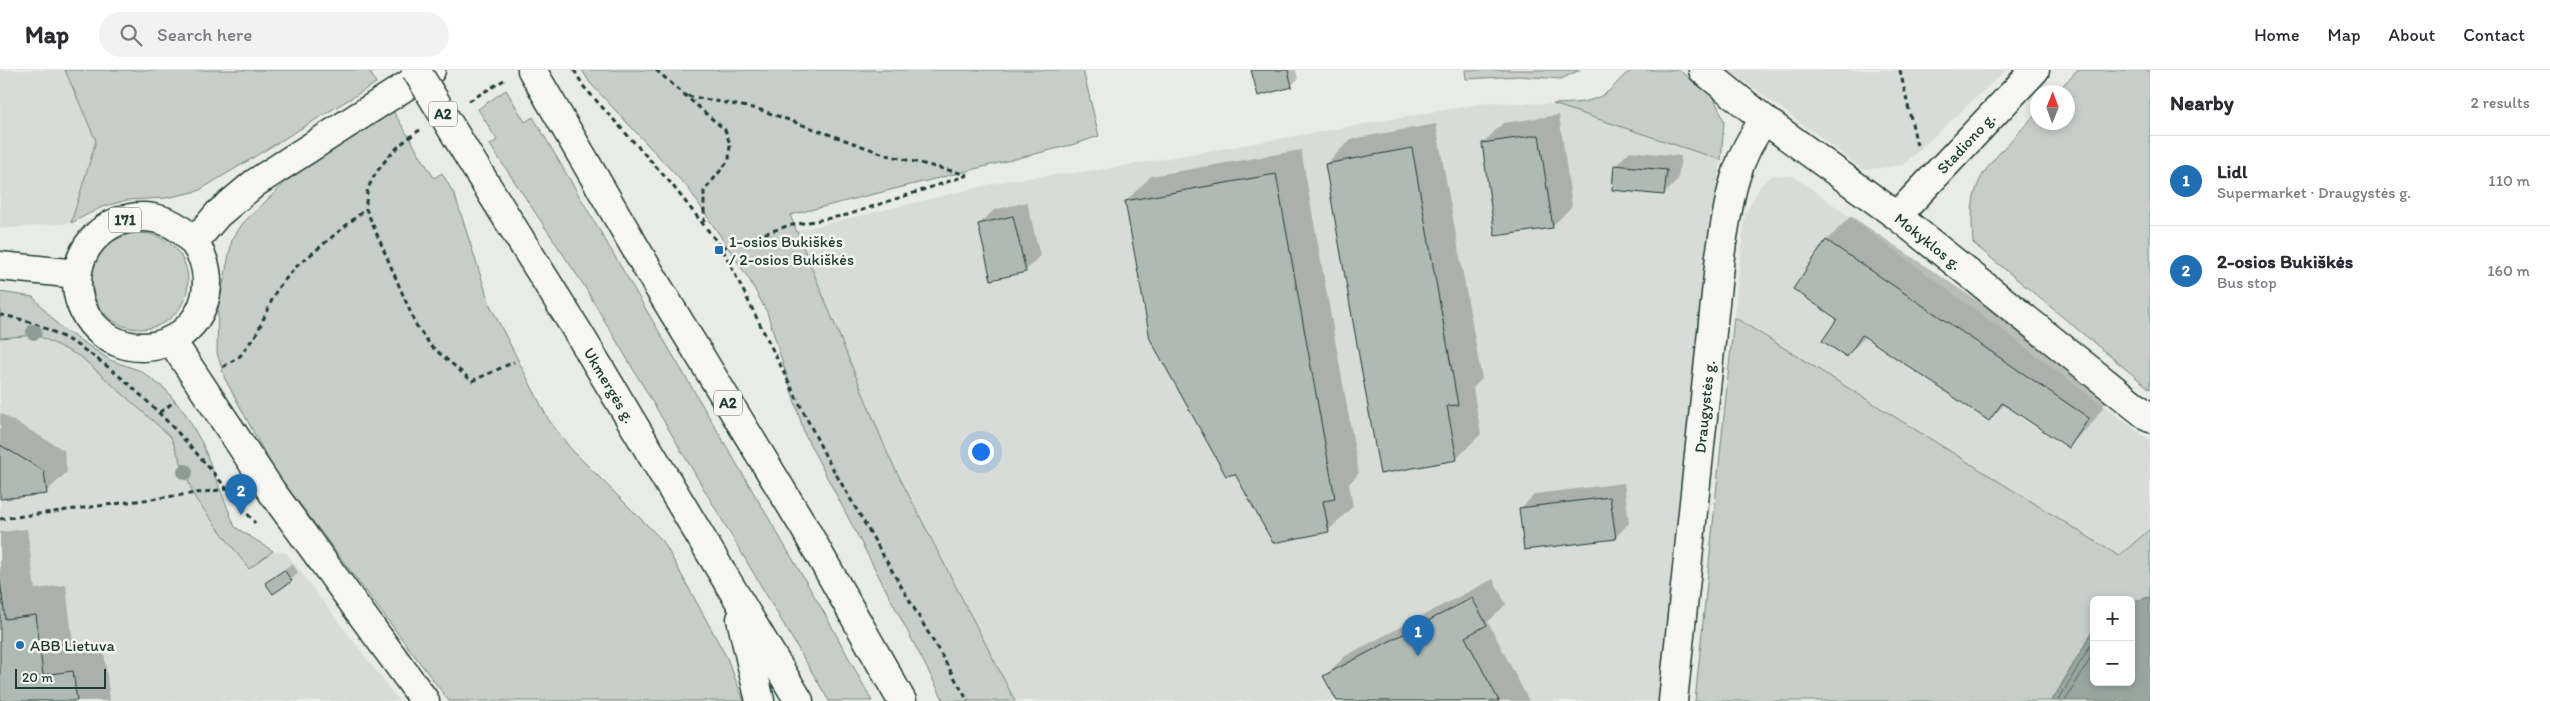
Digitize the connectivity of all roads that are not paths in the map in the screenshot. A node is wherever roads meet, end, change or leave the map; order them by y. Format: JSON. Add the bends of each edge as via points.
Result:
{"nodes":[{"id":1,"x":416,"y":70,"type":"edge"},
{"id":2,"x":431,"y":70,"type":"edge"},
{"id":3,"x":532,"y":70,"type":"edge"},
{"id":4,"x":1703,"y":70,"type":"edge"},
{"id":5,"x":2034,"y":70,"type":"edge"},
{"id":6,"x":1765,"y":120,"type":"junction"},
{"id":7,"x":1897,"y":216,"type":"junction"},
{"id":8,"x":194,"y":242,"type":"junction"},
{"id":9,"x":0,"y":266,"type":"edge"},
{"id":10,"x":77,"y":274,"type":"junction"},
{"id":11,"x":172,"y":340,"type":"junction"},
{"id":12,"x":2150,"y":418,"type":"edge"},
{"id":13,"x":736,"y":593,"type":"junction"},
{"id":14,"x":424,"y":701,"type":"edge"},
{"id":15,"x":760,"y":701,"type":"edge"},
{"id":16,"x":799,"y":701,"type":"edge"},
{"id":17,"x":902,"y":701,"type":"edge"},
{"id":18,"x":1673,"y":701,"type":"edge"}],
"edges":[{"from":1,"to":13,"type":"main road","name":"Ukmergės g.","number":"A2","bridge":true},
{"from":2,"to":8,"type":"main road","via":[[255,183],[218,214]]},
{"from":3,"to":17,"type":"main road","number":"A2","via":[[657,285],[804,527]]},
{"from":4,"to":6,"type":"main road","name":"Mokyklos g."},
{"from":5,"to":7,"type":"main road","name":"Stadiono g."},
{"from":6,"to":7,"type":"main road","name":"Mokyklos g."},
{"from":6,"to":18,"type":"main road","name":"Draugystės g.","via":[[1741,156],[1729,197]]},
{"from":7,"to":12,"type":"main road","name":"Mokyklos g."},
{"from":8,"to":10,"type":"main road","number":"171","via":[[178,228],[157,219],[128,219],[114,223],[96,235],[83,253]]},
{"from":8,"to":11,"type":"main road","number":"171","via":[[203,259],[206,296],[187,329]]},
{"from":9,"to":10,"type":"main road"},
{"from":10,"to":11,"type":"main road","number":"171","via":[[78,294],[85,313],[97,329],[113,340],[132,346],[152,346]]},
{"from":11,"to":14,"type":"main road","via":[[272,492]]},
{"from":13,"to":15,"type":"main road"},
{"from":13,"to":16,"type":"main road","name":"Ukmergės g.","number":"A2"}]}
